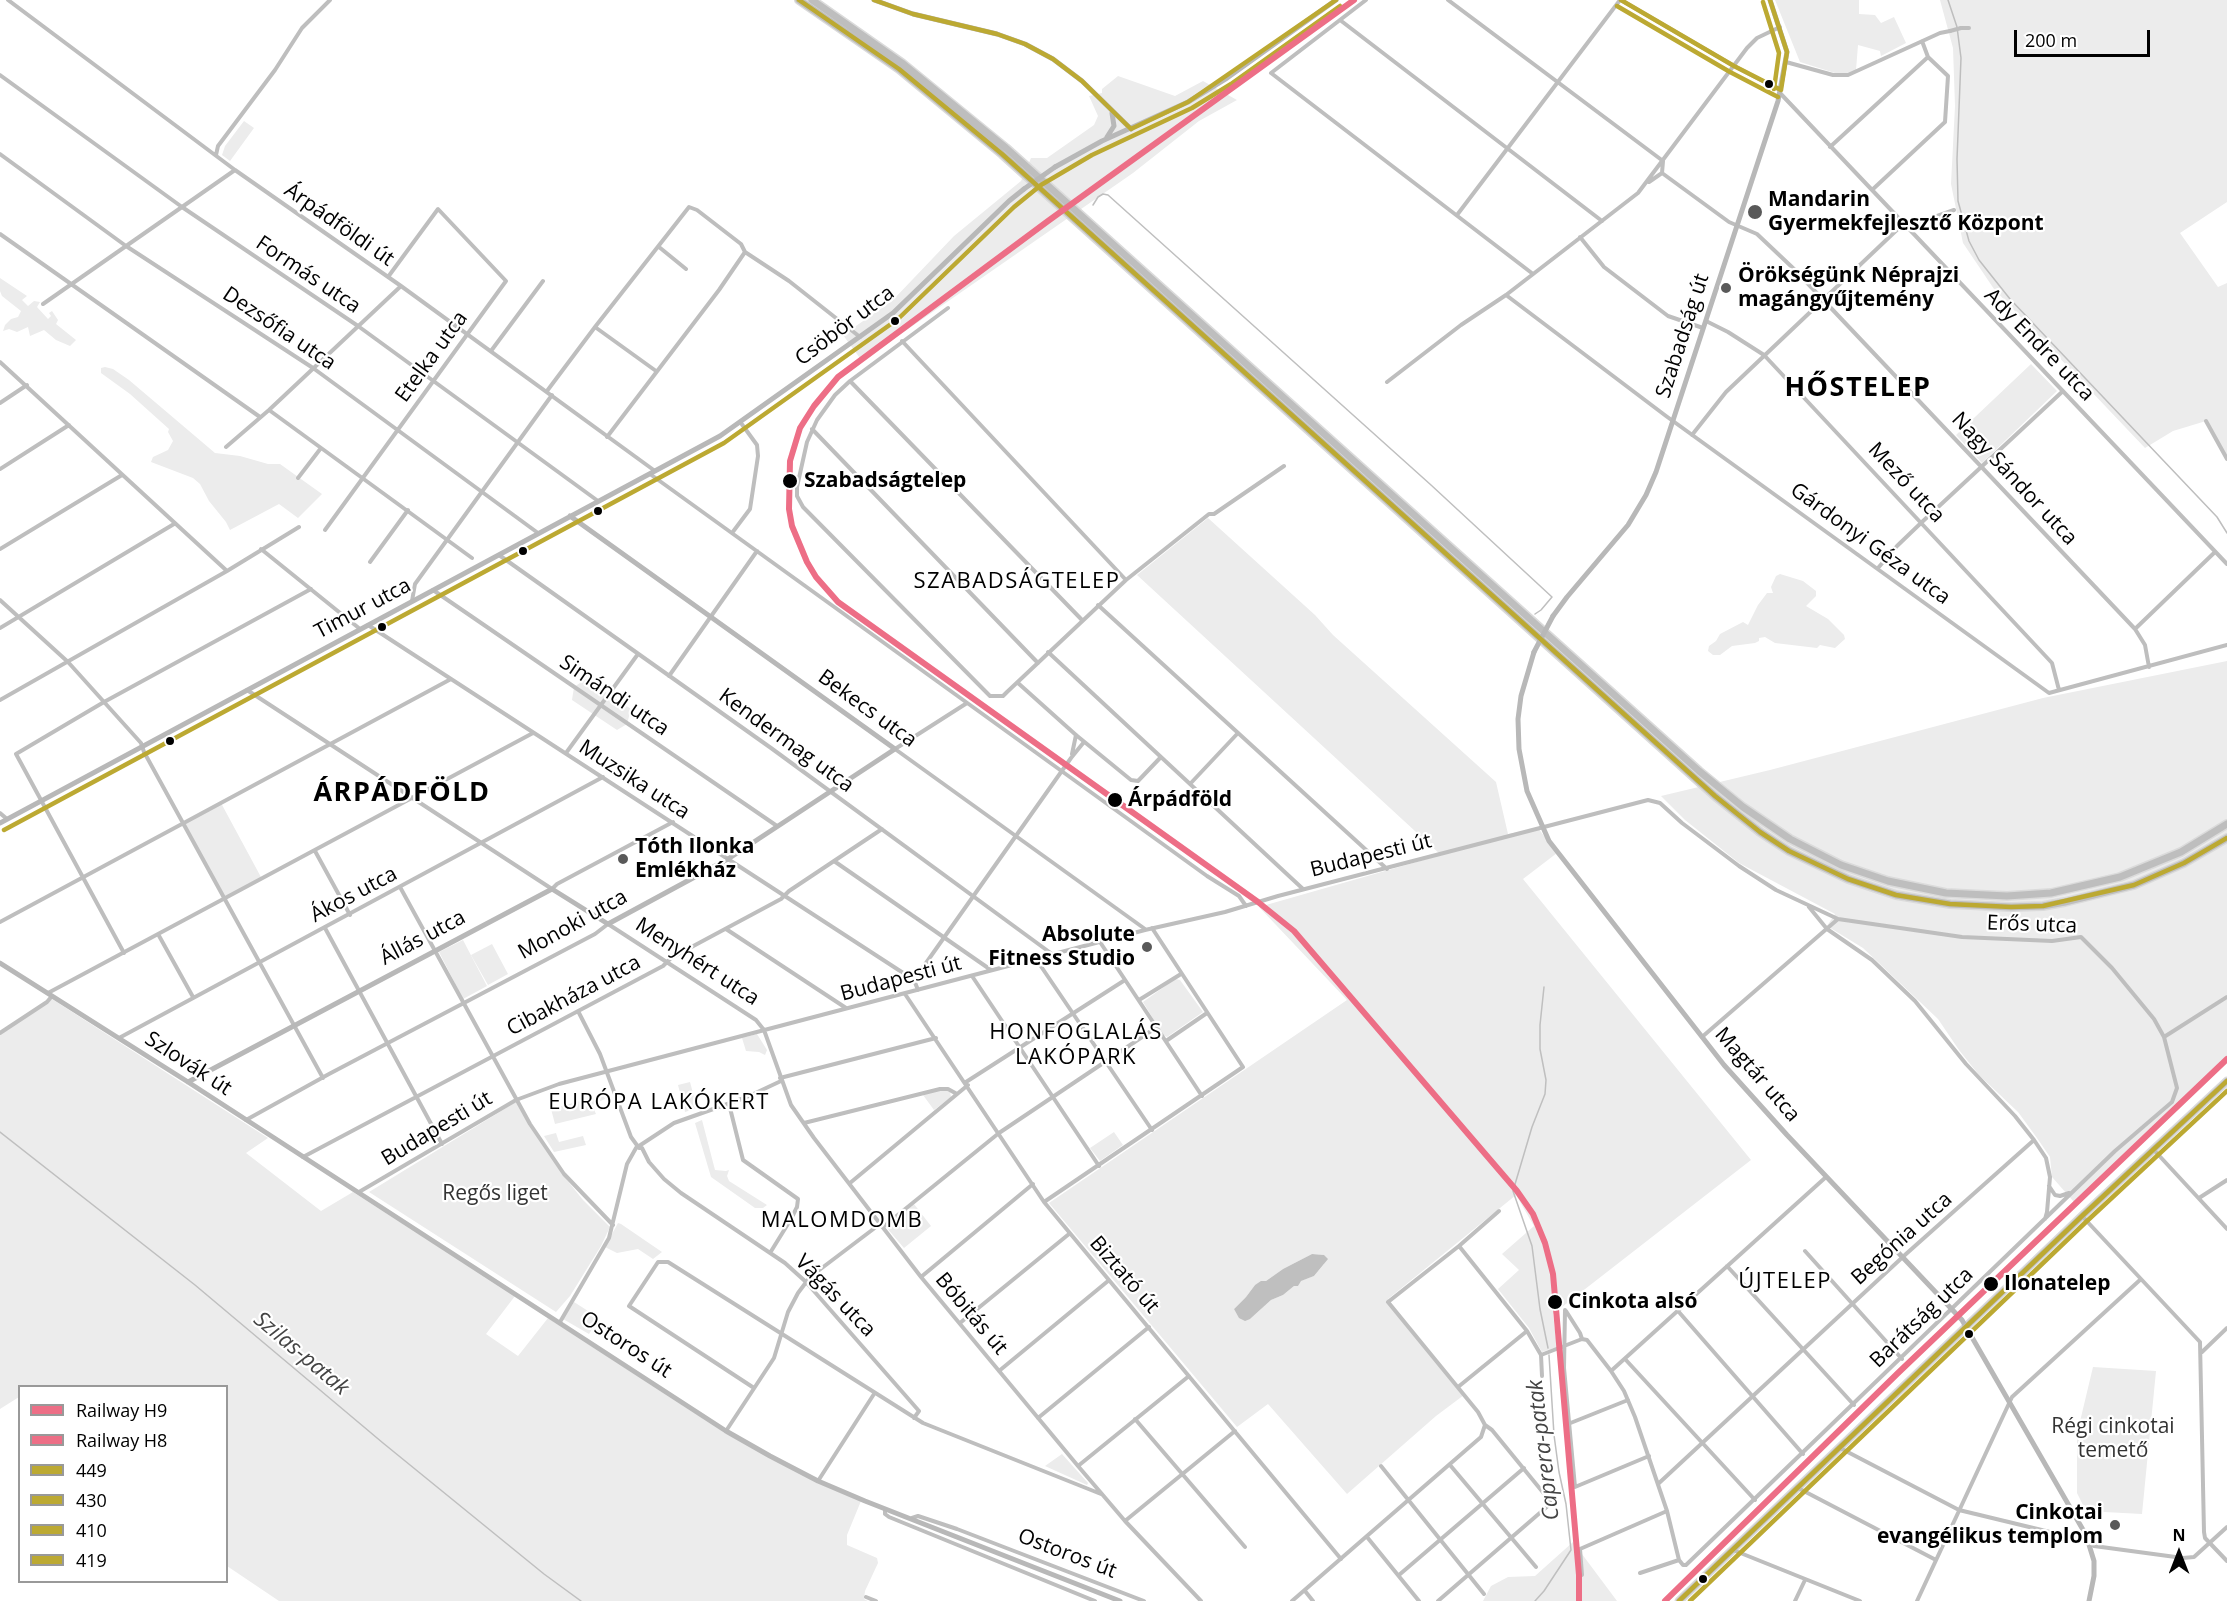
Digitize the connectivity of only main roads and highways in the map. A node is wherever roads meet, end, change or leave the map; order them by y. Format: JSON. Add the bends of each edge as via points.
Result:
{"nodes":[{"id":1,"x":799,"y":0,"type":"edge"},
{"id":2,"x":812,"y":0,"type":"edge"},
{"id":3,"x":2227,"y":824,"type":"edge"},
{"id":4,"x":2227,"y":838,"type":"edge"},
{"id":5,"x":2227,"y":1081,"type":"edge"},
{"id":6,"x":1679,"y":1601,"type":"edge"}],
"edges":[{"from":1,"to":4,"type":"highway","via":[[899,69],[1002,154],[1715,796],[1789,851],[1848,879],[1896,894],[1950,904],[2011,907],[2043,906],[2134,885]]},
{"from":2,"to":3,"type":"highway","via":[[902,63],[1006,148],[1700,771],[1743,807],[1790,838],[1841,864],[1895,883],[1946,893],[2021,895],[2068,890],[2120,877],[2181,852]]},
{"from":5,"to":6,"type":"main road"}]}
